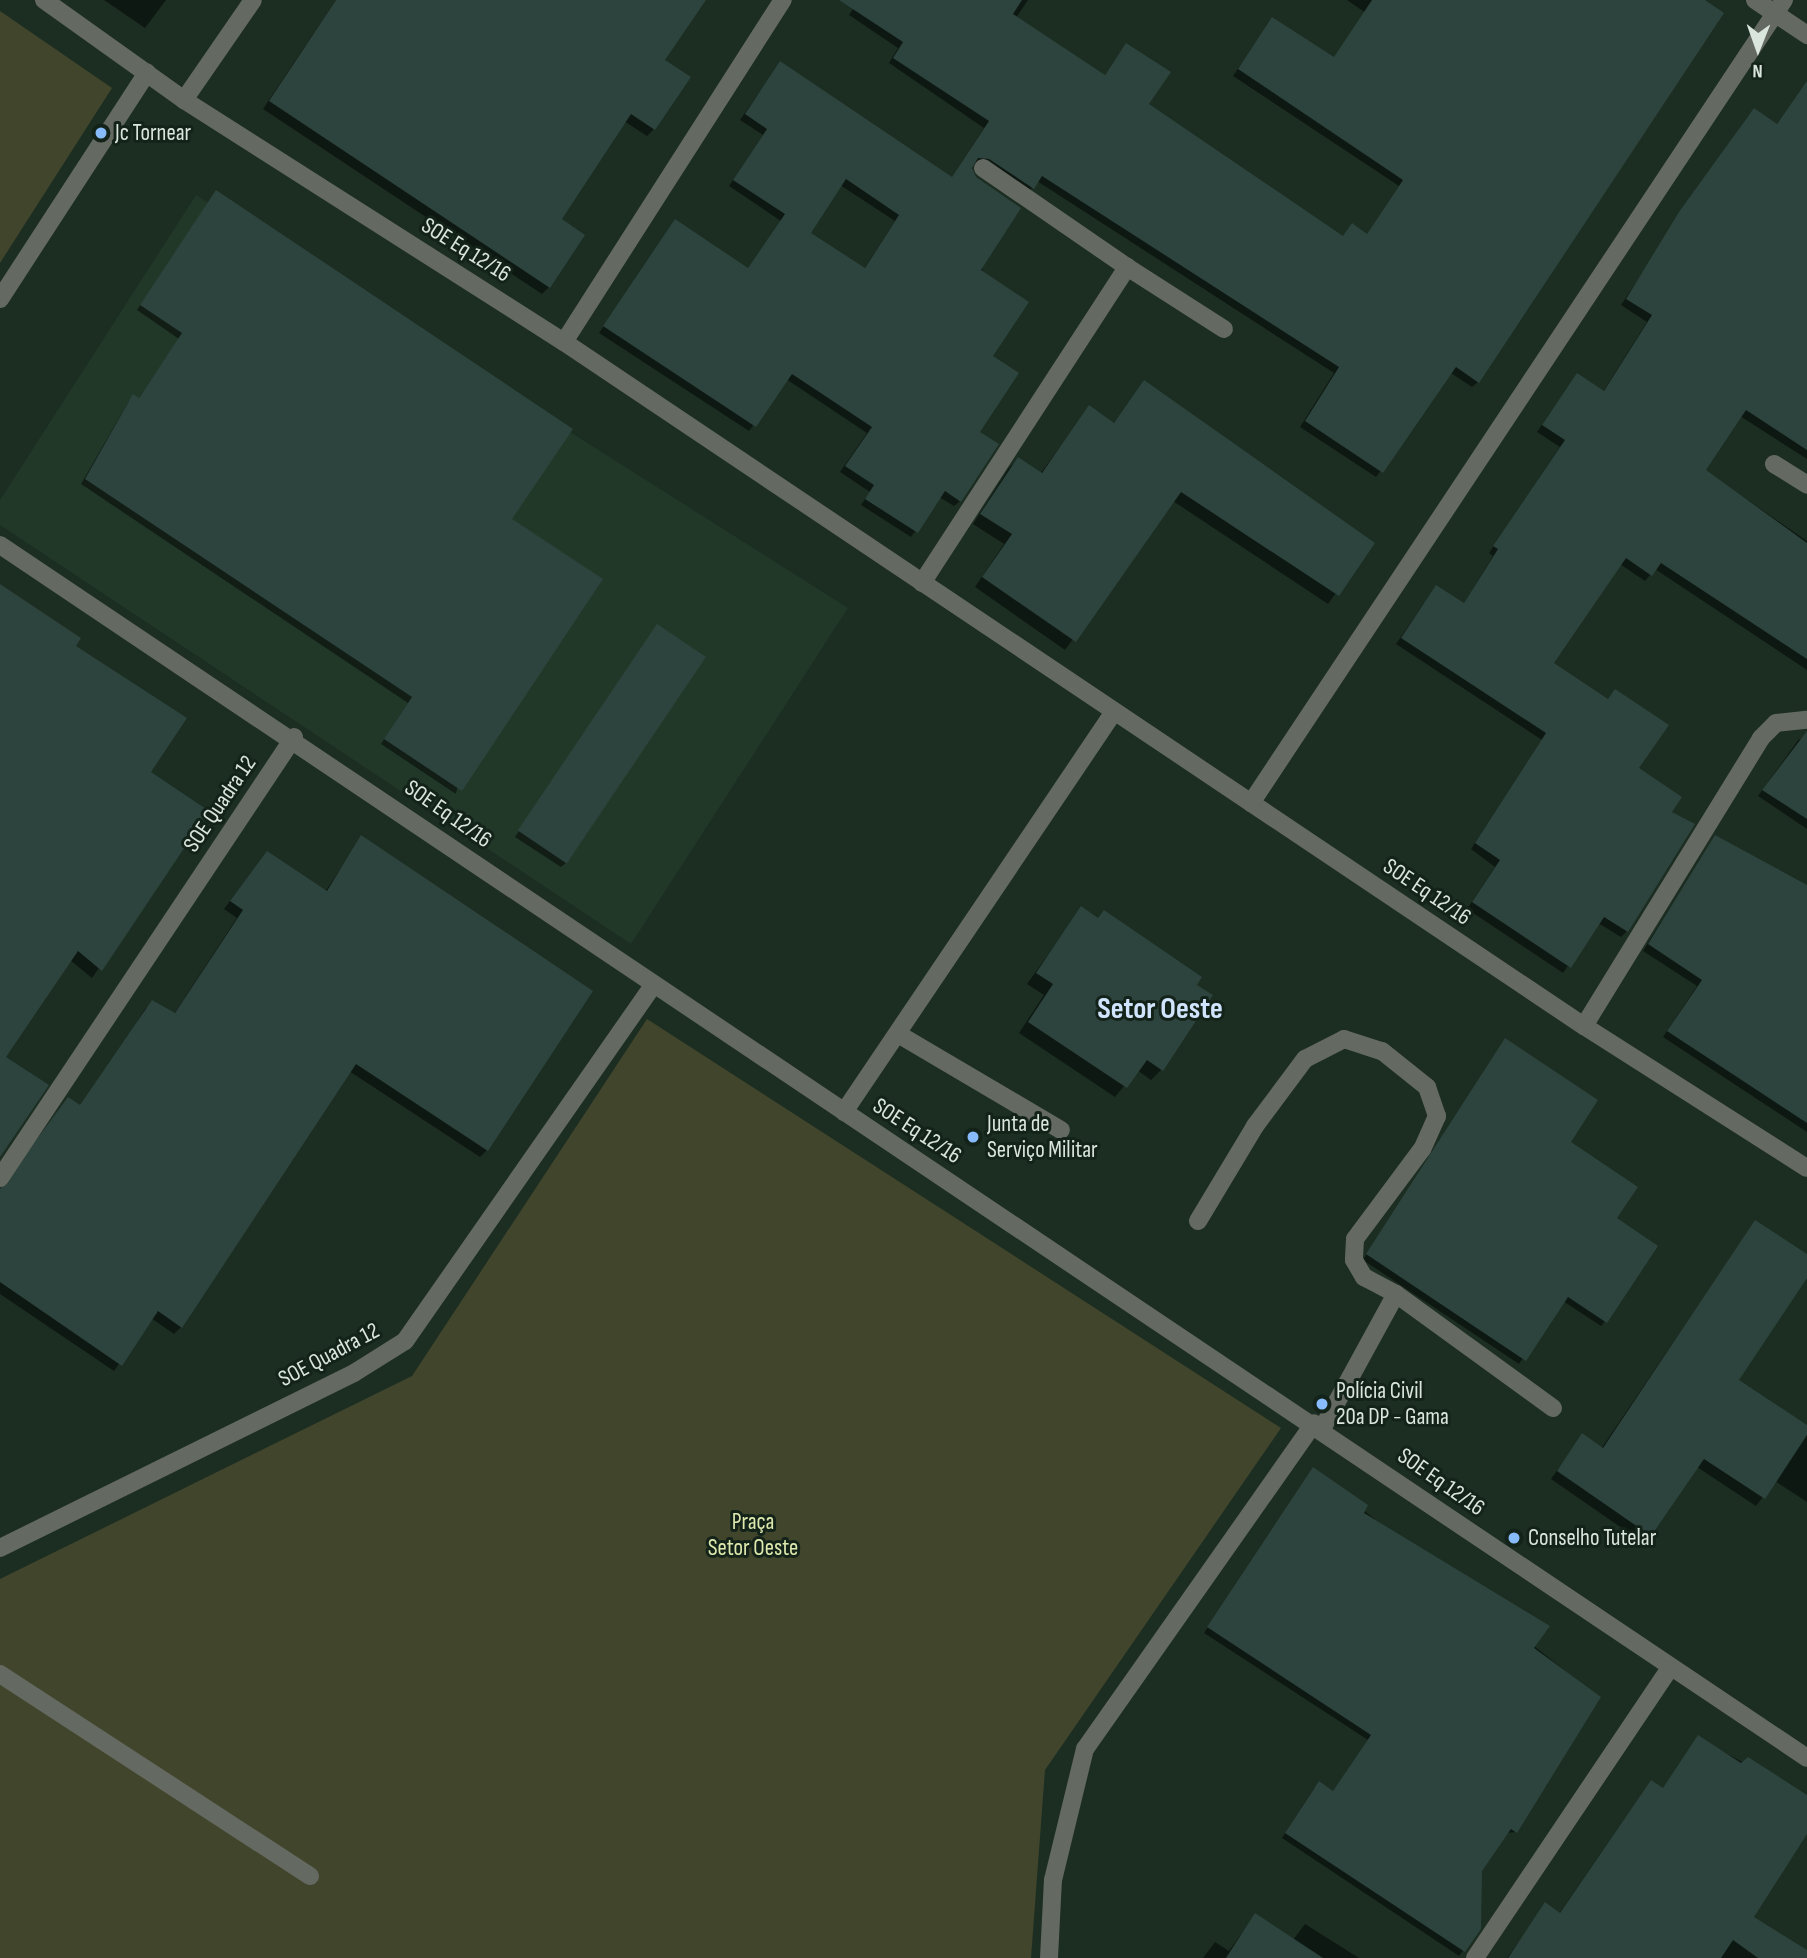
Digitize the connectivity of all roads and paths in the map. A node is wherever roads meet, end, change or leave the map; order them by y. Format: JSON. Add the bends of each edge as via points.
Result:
{"nodes":[{"id":1,"x":44,"y":0,"type":"edge"},
{"id":2,"x":253,"y":0,"type":"edge"},
{"id":3,"x":783,"y":0,"type":"edge"},
{"id":4,"x":1755,"y":0,"type":"edge"},
{"id":5,"x":1779,"y":7,"type":"edge"},
{"id":6,"x":1807,"y":35,"type":"edge"},
{"id":7,"x":147,"y":73,"type":"junction"},
{"id":8,"x":184,"y":100,"type":"junction"},
{"id":9,"x":983,"y":168,"type":"dead end"},
{"id":10,"x":1127,"y":267,"type":"junction"},
{"id":11,"x":0,"y":299,"type":"edge"},
{"id":12,"x":1224,"y":329,"type":"dead end"},
{"id":13,"x":564,"y":342,"type":"junction"},
{"id":14,"x":1774,"y":464,"type":"dead end"},
{"id":15,"x":1807,"y":485,"type":"edge"},
{"id":16,"x":0,"y":545,"type":"edge"},
{"id":17,"x":922,"y":583,"type":"junction"},
{"id":18,"x":1114,"y":712,"type":"junction"},
{"id":19,"x":1807,"y":720,"type":"edge"},
{"id":20,"x":294,"y":737,"type":"junction"},
{"id":21,"x":1251,"y":803,"type":"junction"},
{"id":22,"x":653,"y":986,"type":"junction"},
{"id":23,"x":1584,"y":1026,"type":"junction"},
{"id":24,"x":898,"y":1034,"type":"junction"},
{"id":25,"x":844,"y":1112,"type":"junction"},
{"id":26,"x":1061,"y":1130,"type":"dead end"},
{"id":27,"x":1807,"y":1168,"type":"edge"},
{"id":28,"x":0,"y":1178,"type":"edge"},
{"id":29,"x":1198,"y":1221,"type":"dead end"},
{"id":30,"x":1396,"y":1294,"type":"junction"},
{"id":31,"x":1553,"y":1408,"type":"dead end"},
{"id":32,"x":1318,"y":1426,"type":"junction"},
{"id":33,"x":0,"y":1548,"type":"edge"},
{"id":34,"x":1669,"y":1669,"type":"junction"},
{"id":35,"x":0,"y":1674,"type":"edge"},
{"id":36,"x":1807,"y":1758,"type":"edge"},
{"id":37,"x":310,"y":1876,"type":"dead end"},
{"id":38,"x":1049,"y":1958,"type":"edge"},
{"id":39,"x":1475,"y":1958,"type":"edge"}],
"edges":[{"from":1,"to":7,"type":"street","name":"SOE Eq 12/16"},
{"from":2,"to":8,"type":"street"},
{"from":3,"to":13,"type":"street"},
{"from":4,"to":5,"type":"street"},
{"from":5,"to":6,"type":"street"},
{"from":5,"to":21,"type":"street"},
{"from":7,"to":8,"type":"street","name":"SOE Eq 12/16"},
{"from":7,"to":11,"type":"street"},
{"from":8,"to":13,"type":"street","name":"SOE Eq 12/16"},
{"from":9,"to":10,"type":"street"},
{"from":10,"to":12,"type":"street"},
{"from":10,"to":17,"type":"street"},
{"from":13,"to":17,"type":"street","name":"SOE Eq 12/16"},
{"from":14,"to":15,"type":"street"},
{"from":16,"to":20,"type":"street","name":"SOE Eq 12/16"},
{"from":17,"to":18,"type":"street","name":"SOE Eq 12/16"},
{"from":18,"to":21,"type":"street","name":"SOE Eq 12/16"},
{"from":18,"to":24,"type":"street"},
{"from":19,"to":23,"type":"street","via":[[1776,723],[1761,738]]},
{"from":20,"to":22,"type":"street","name":"SOE Eq 12/16"},
{"from":20,"to":28,"type":"street","name":"SOE Quadra 12"},
{"from":21,"to":23,"type":"street","name":"SOE Eq 12/16"},
{"from":22,"to":25,"type":"street","name":"SOE Eq 12/16"},
{"from":22,"to":33,"type":"street","name":"SOE Quadra 12","via":[[405,1341],[354,1373]]},
{"from":23,"to":27,"type":"street","name":"SOE Eq 12/16"},
{"from":24,"to":25,"type":"street"},
{"from":24,"to":26,"type":"street"},
{"from":25,"to":32,"type":"street","name":"SOE Eq 12/16"},
{"from":29,"to":30,"type":"street","via":[[1255,1126],[1306,1059],[1344,1039],[1382,1051],[1427,1087],[1437,1116],[1422,1149],[1355,1239],[1354,1260],[1364,1278]]},
{"from":30,"to":31,"type":"street"},
{"from":30,"to":32,"type":"street"},
{"from":32,"to":34,"type":"street","name":"SOE Eq 12/16"},
{"from":32,"to":38,"type":"street","via":[[1085,1749],[1053,1880]]},
{"from":34,"to":36,"type":"street","name":"SOE Eq 12/16"},
{"from":34,"to":39,"type":"street"},
{"from":35,"to":37,"type":"street"}]}
